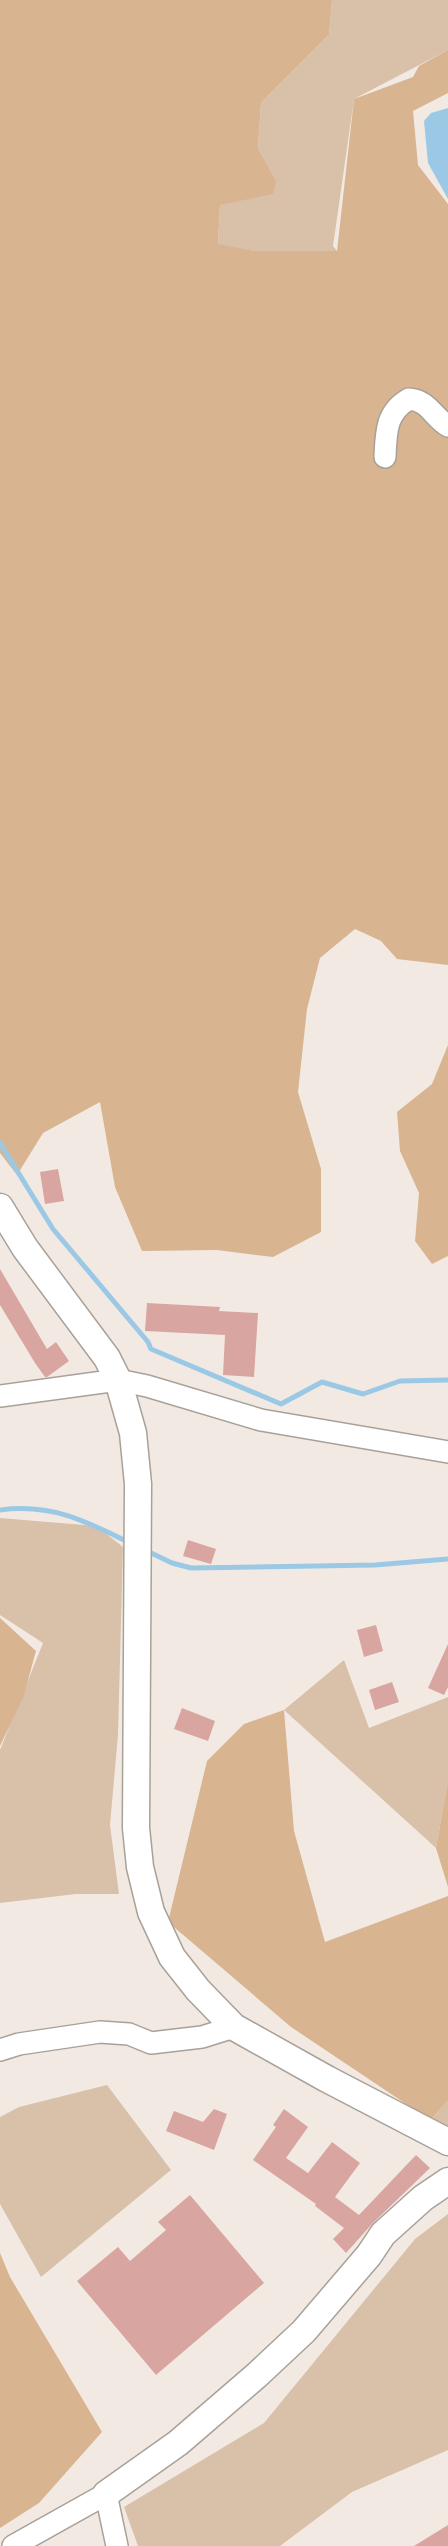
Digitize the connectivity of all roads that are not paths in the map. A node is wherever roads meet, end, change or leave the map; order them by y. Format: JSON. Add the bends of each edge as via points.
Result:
{"nodes":[{"id":1,"x":448,"y":426,"type":"edge"},
{"id":2,"x":386,"y":457,"type":"dead end"},
{"id":3,"x":0,"y":1207,"type":"edge"},
{"id":4,"x":118,"y":1380,"type":"junction"},
{"id":5,"x":0,"y":1396,"type":"edge"},
{"id":6,"x":448,"y":1452,"type":"edge"},
{"id":7,"x":234,"y":2027,"type":"junction"},
{"id":8,"x":0,"y":2050,"type":"edge"},
{"id":9,"x":448,"y":2142,"type":"edge"},
{"id":10,"x":448,"y":2181,"type":"edge"},
{"id":11,"x":106,"y":2494,"type":"junction"},
{"id":12,"x":13,"y":2546,"type":"edge"},
{"id":13,"x":117,"y":2546,"type":"edge"}],
"edges":[{"from":1,"to":2,"type":"street","via":[[424,403],[409,399],[388,422]]},
{"from":3,"to":4,"type":"street","via":[[25,1248],[107,1358]]},
{"from":4,"to":5,"type":"street"},
{"from":4,"to":6,"type":"street","via":[[261,1420]]},
{"from":4,"to":7,"type":"street","via":[[133,1433],[138,1484],[136,1828],[140,1867],[151,1912],[172,1957]]},
{"from":7,"to":8,"type":"street","via":[[202,2037],[151,2043],[129,2034],[100,2032],[19,2044]]},
{"from":7,"to":9,"type":"street"},
{"from":10,"to":11,"type":"street","via":[[423,2198],[383,2234],[304,2331],[258,2375],[178,2444]]},
{"from":11,"to":12,"type":"street"},
{"from":11,"to":13,"type":"street"}]}
